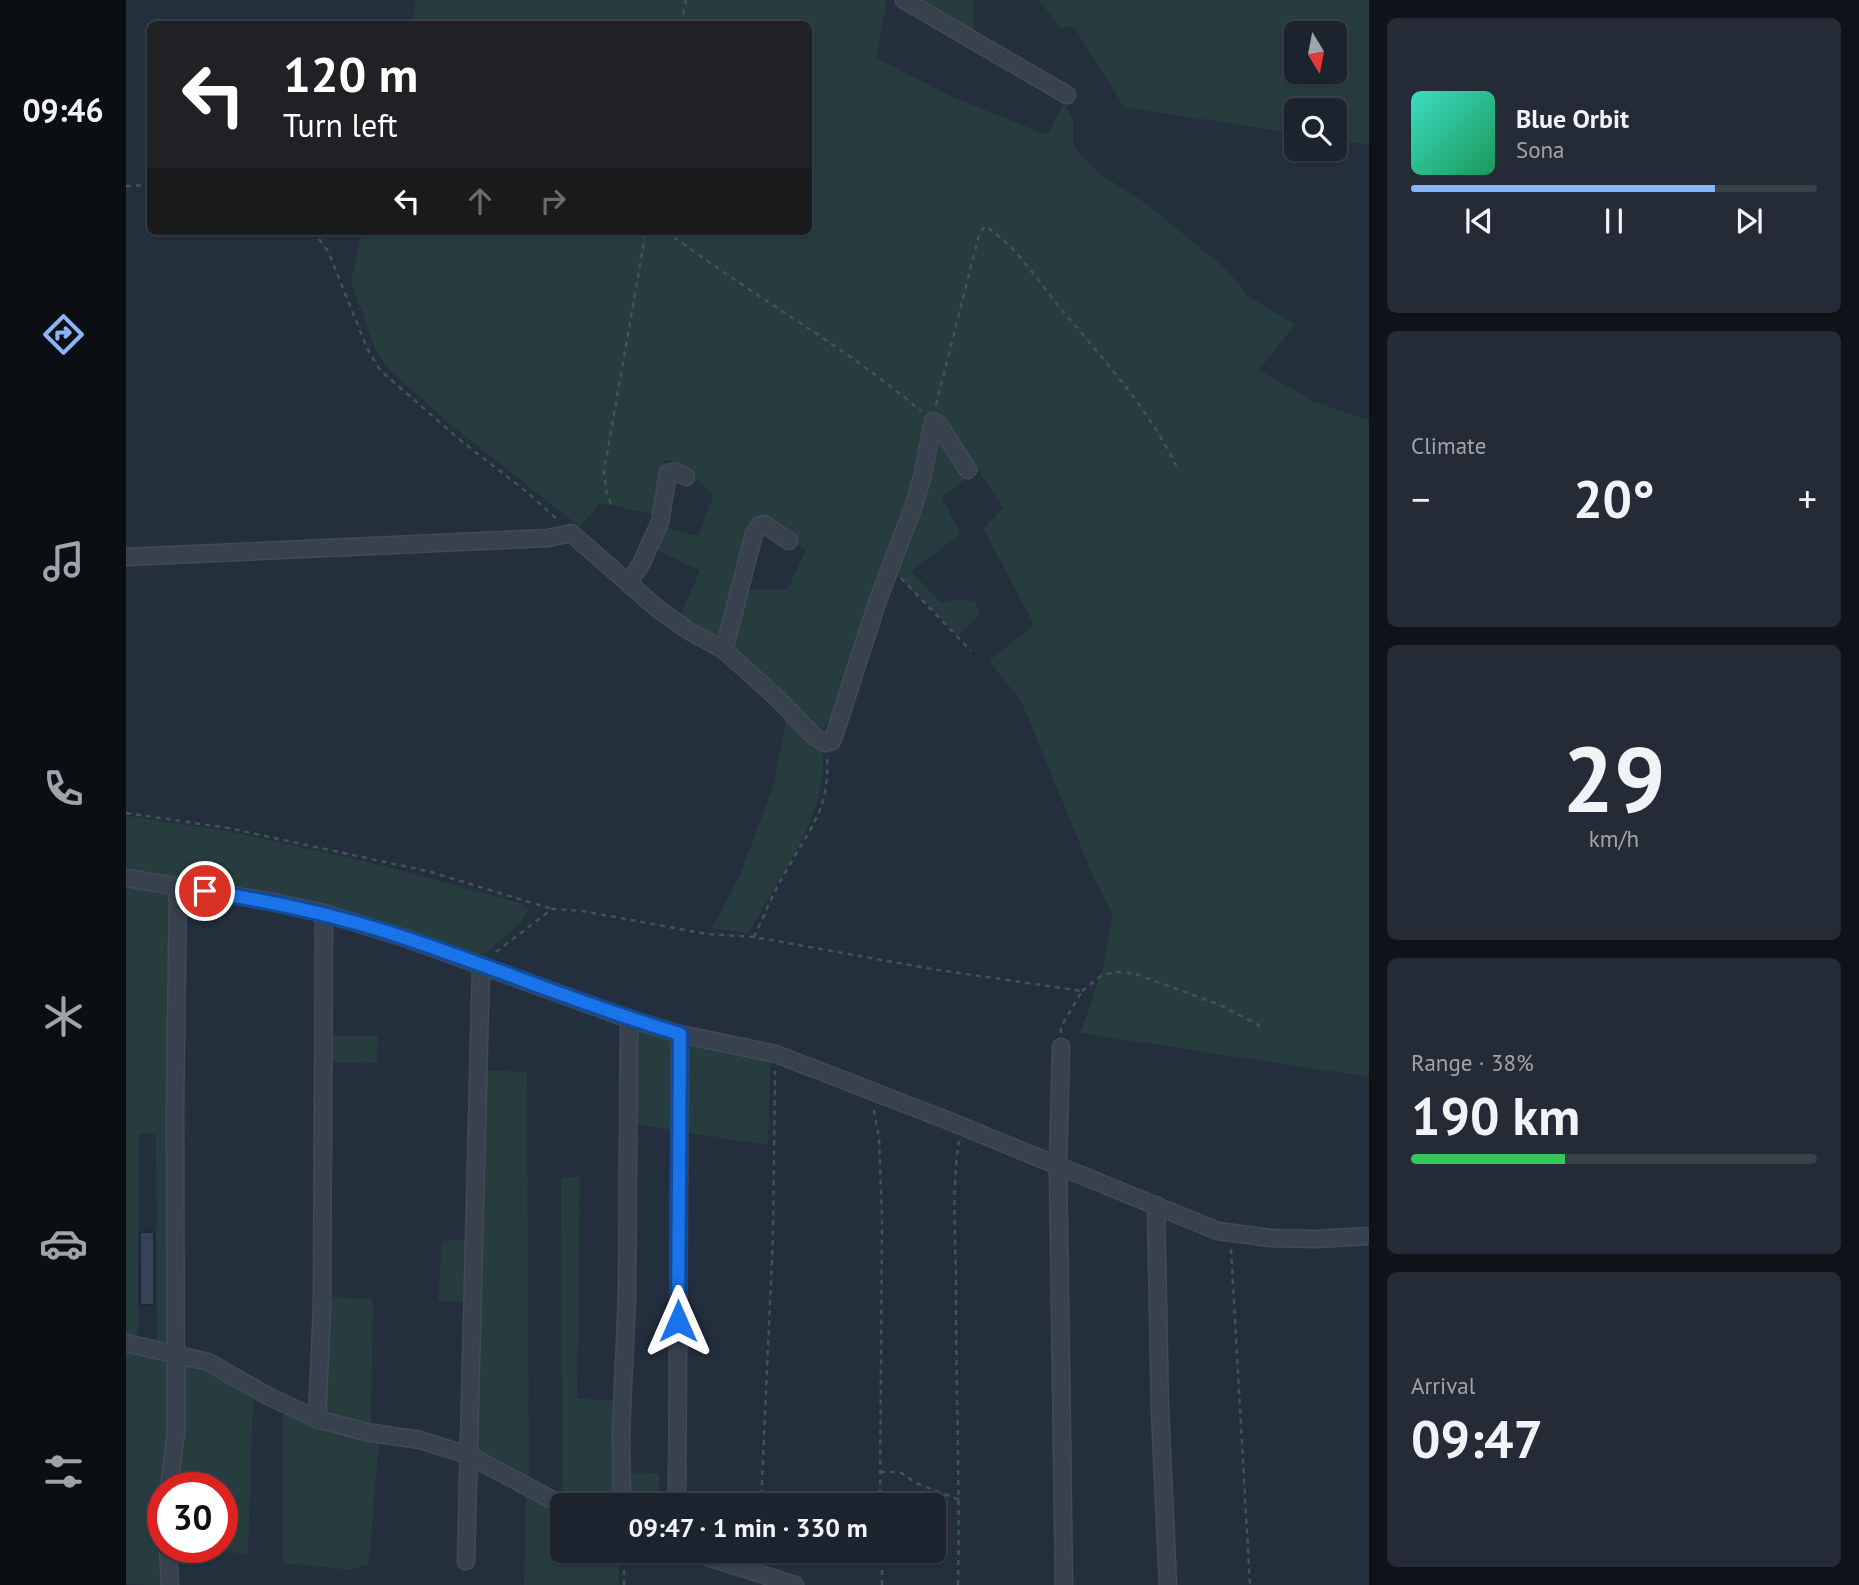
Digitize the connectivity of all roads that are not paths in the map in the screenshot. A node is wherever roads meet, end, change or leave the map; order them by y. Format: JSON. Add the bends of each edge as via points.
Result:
{"nodes":[{"id":1,"x":904,"y":0,"type":"edge"},
{"id":2,"x":1067,"y":95,"type":"dead end"},
{"id":3,"x":968,"y":470,"type":"dead end"},
{"id":4,"x":686,"y":477,"type":"dead end"},
{"id":5,"x":789,"y":541,"type":"dead end"},
{"id":6,"x":126,"y":556,"type":"edge"},
{"id":7,"x":629,"y":582,"type":"junction"},
{"id":8,"x":724,"y":650,"type":"junction"},
{"id":9,"x":126,"y":878,"type":"edge"},
{"id":10,"x":178,"y":886,"type":"junction"},
{"id":11,"x":324,"y":914,"type":"junction"},
{"id":12,"x":481,"y":965,"type":"junction"},
{"id":13,"x":629,"y":1019,"type":"junction"},
{"id":14,"x":680,"y":1034,"type":"junction"},
{"id":15,"x":1061,"y":1047,"type":"road end"},
{"id":16,"x":1058,"y":1166,"type":"junction"},
{"id":17,"x":1156,"y":1205,"type":"junction"},
{"id":18,"x":1369,"y":1236,"type":"edge"},
{"id":19,"x":126,"y":1343,"type":"edge"},
{"id":20,"x":175,"y":1353,"type":"junction"},
{"id":21,"x":317,"y":1419,"type":"junction"},
{"id":22,"x":468,"y":1455,"type":"junction"},
{"id":23,"x":171,"y":1472,"type":"edge"},
{"id":24,"x":622,"y":1493,"type":"edge"},
{"id":25,"x":677,"y":1493,"type":"edge"},
{"id":26,"x":550,"y":1499,"type":"edge"},
{"id":27,"x":466,"y":1561,"type":"dead end"},
{"id":28,"x":169,"y":1563,"type":"edge"},
{"id":29,"x":726,"y":1563,"type":"edge"},
{"id":30,"x":170,"y":1585,"type":"edge"},
{"id":31,"x":795,"y":1585,"type":"edge"},
{"id":32,"x":1064,"y":1585,"type":"edge"},
{"id":33,"x":1168,"y":1585,"type":"edge"}],
"edges":[{"from":1,"to":2,"type":"street"},
{"from":3,"to":8,"type":"street","via":[[933,421],[923,474],[832,740],[825,743],[815,737]]},
{"from":4,"to":7,"type":"street","via":[[668,473],[660,522]]},
{"from":5,"to":8,"type":"street","via":[[764,524],[754,534]]},
{"from":6,"to":7,"type":"street","via":[[548,538],[571,533]]},
{"from":7,"to":8,"type":"street","via":[[658,609]]},
{"from":9,"to":10,"type":"street"},
{"from":10,"to":11,"type":"street"},
{"from":10,"to":20,"type":"street"},
{"from":11,"to":12,"type":"street"},
{"from":11,"to":21,"type":"street"},
{"from":12,"to":13,"type":"street"},
{"from":12,"to":22,"type":"street"},
{"from":13,"to":14,"type":"street"},
{"from":13,"to":24,"type":"street"},
{"from":14,"to":16,"type":"street","via":[[776,1054]]},
{"from":14,"to":25,"type":"street"},
{"from":15,"to":16,"type":"street"},
{"from":16,"to":17,"type":"street"},
{"from":16,"to":32,"type":"street"},
{"from":17,"to":18,"type":"street","via":[[1231,1233],[1282,1238]]},
{"from":17,"to":33,"type":"street"},
{"from":19,"to":20,"type":"street"},
{"from":20,"to":21,"type":"street","via":[[218,1366]]},
{"from":20,"to":23,"type":"street","via":[[176,1431]]},
{"from":21,"to":22,"type":"street"},
{"from":22,"to":26,"type":"street"},
{"from":22,"to":27,"type":"street"},
{"from":28,"to":30,"type":"street"},
{"from":29,"to":31,"type":"street"}]}
